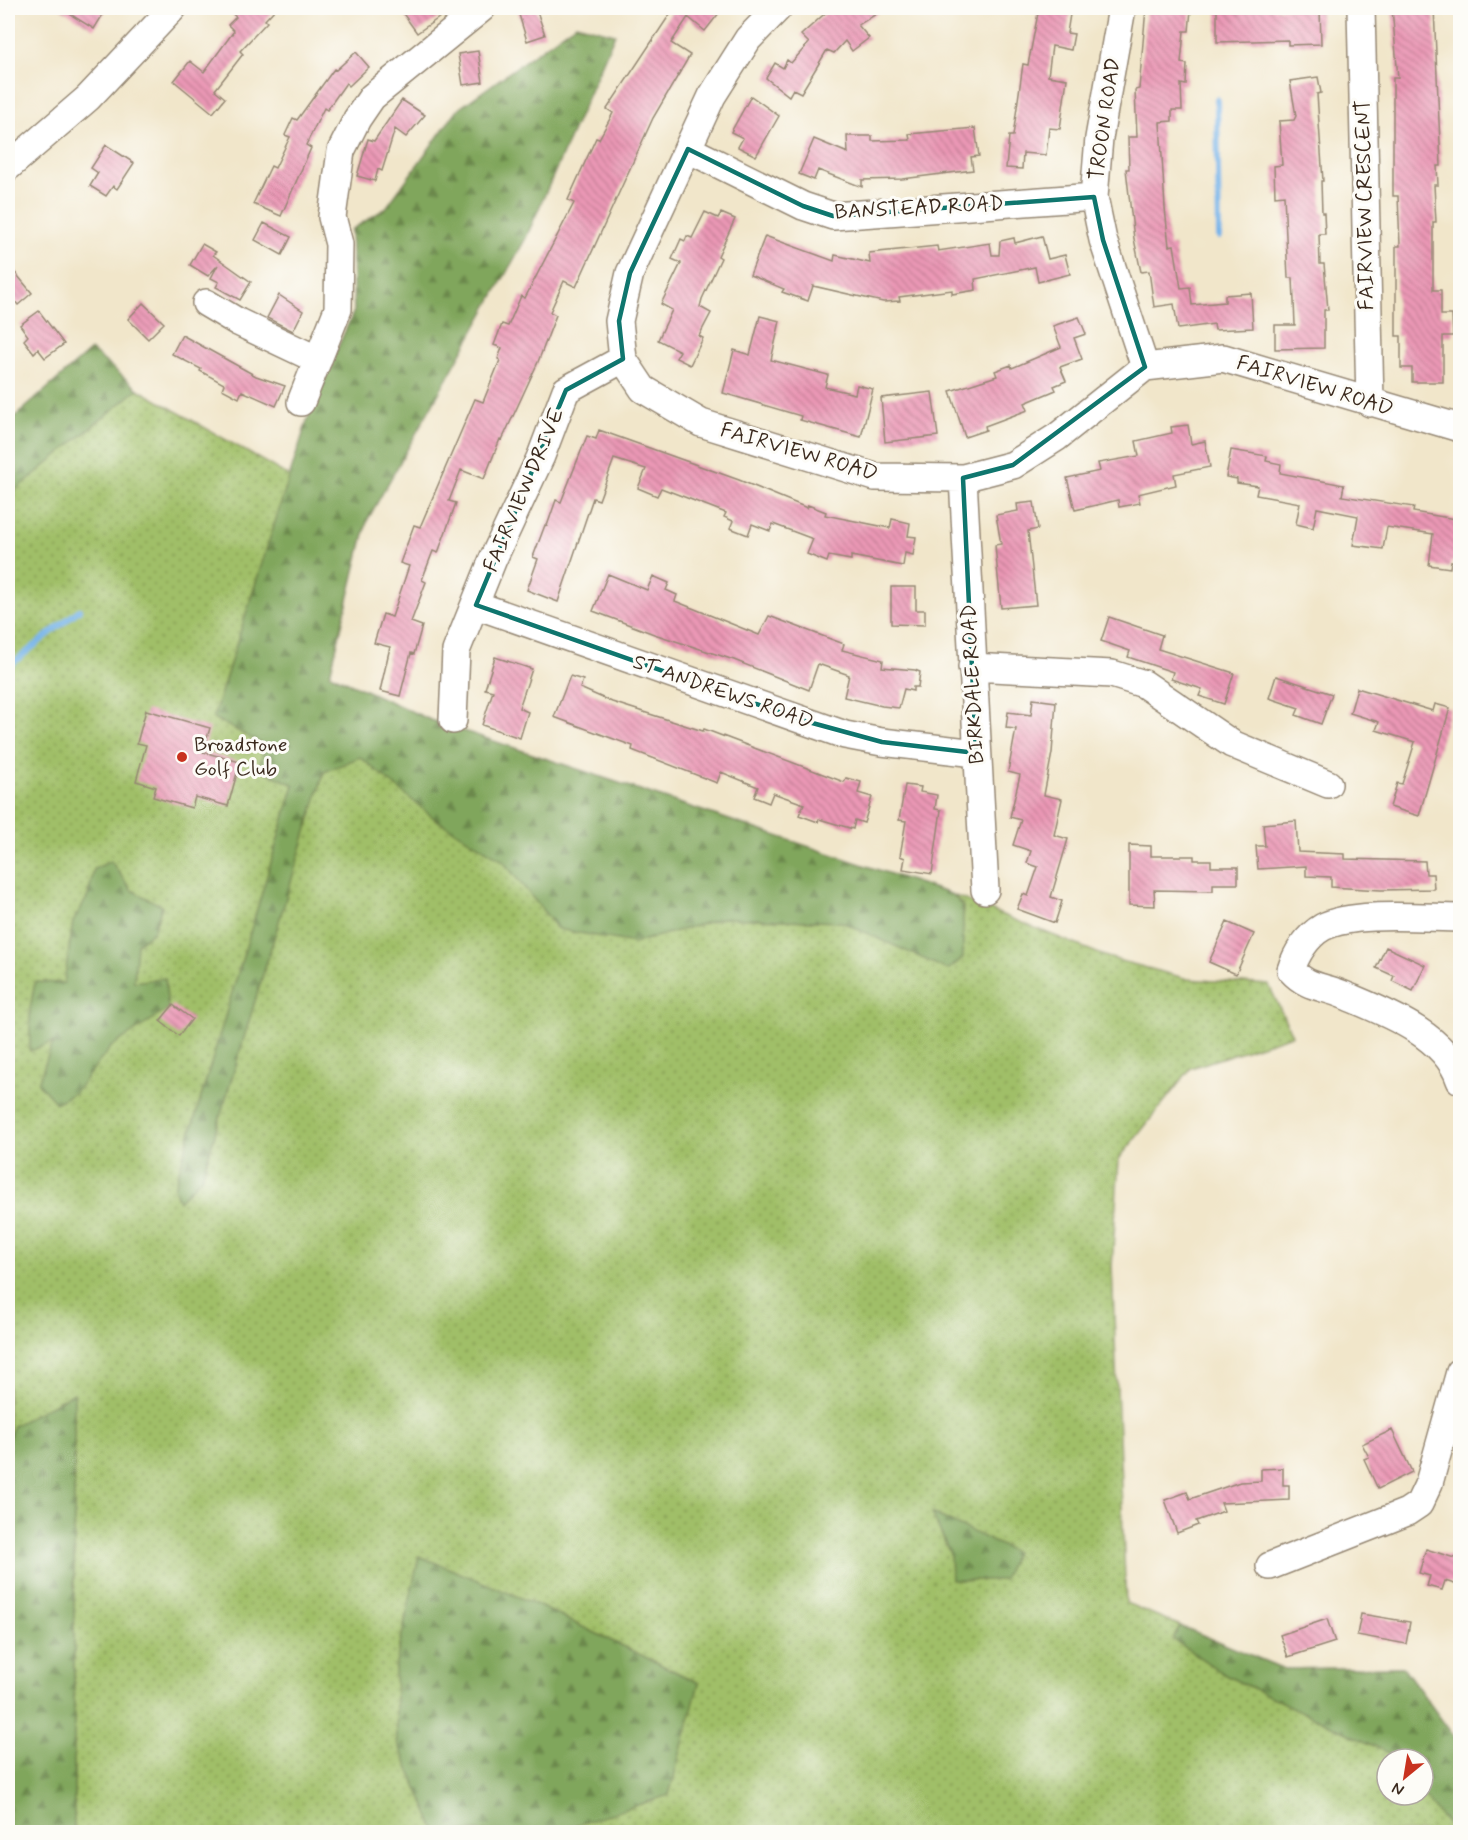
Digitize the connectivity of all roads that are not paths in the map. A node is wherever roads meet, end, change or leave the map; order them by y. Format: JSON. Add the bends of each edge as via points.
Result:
{"nodes":[{"id":1,"x":173,"y":8,"type":"edge"},
{"id":2,"x":482,"y":8,"type":"edge"},
{"id":3,"x":778,"y":8,"type":"edge"},
{"id":4,"x":1122,"y":8,"type":"edge"},
{"id":5,"x":1361,"y":8,"type":"edge"},
{"id":6,"x":688,"y":149,"type":"junction"},
{"id":7,"x":8,"y":167,"type":"edge"},
{"id":8,"x":1094,"y":197,"type":"junction"},
{"id":9,"x":206,"y":303,"type":"dead end"},
{"id":10,"x":623,"y":359,"type":"junction"},
{"id":11,"x":318,"y":360,"type":"junction"},
{"id":12,"x":1145,"y":367,"type":"junction"},
{"id":13,"x":301,"y":402,"type":"dead end"},
{"id":14,"x":1370,"y":403,"type":"junction"},
{"id":15,"x":1461,"y":429,"type":"edge"},
{"id":16,"x":963,"y":478,"type":"junction"},
{"id":17,"x":476,"y":605,"type":"junction"},
{"id":18,"x":972,"y":667,"type":"junction"},
{"id":19,"x":453,"y":720,"type":"dead end"},
{"id":20,"x":976,"y":753,"type":"junction"},
{"id":21,"x":1329,"y":784,"type":"dead end"},
{"id":22,"x":985,"y":890,"type":"dead end"},
{"id":23,"x":1461,"y":918,"type":"edge"},
{"id":24,"x":1461,"y":1080,"type":"edge"},
{"id":25,"x":1461,"y":1372,"type":"edge"},
{"id":26,"x":1270,"y":1566,"type":"dead end"}],
"edges":[{"from":1,"to":7,"type":"street","via":[[88,98]]},
{"from":2,"to":11,"type":"street","via":[[372,97],[341,151],[332,217],[339,244],[338,309]]},
{"from":3,"to":6,"type":"street","via":[[748,39],[712,96]]},
{"from":4,"to":8,"type":"street","name":"TROON ROAD","via":[[1099,138]]},
{"from":5,"to":14,"type":"street","name":"FAIRVIEW CRESCENT"},
{"from":6,"to":8,"type":"street","name":"BANSTEAD ROAD","via":[[802,206],[833,216]]},
{"from":6,"to":10,"type":"street","via":[[630,273],[619,321]]},
{"from":8,"to":12,"type":"street","name":"TROON ROAD","via":[[1103,240]]},
{"from":9,"to":11,"type":"street"},
{"from":10,"to":16,"type":"street","name":"FAIRVIEW ROAD","via":[[644,389],[701,423],[875,477]]},
{"from":10,"to":17,"type":"street","name":"FAIRVIEW DRIVE","via":[[566,390]]},
{"from":11,"to":13,"type":"street"},
{"from":12,"to":14,"type":"street","name":"FAIRVIEW ROAD","via":[[1223,358]]},
{"from":12,"to":16,"type":"street","name":"FAIRVIEW ROAD","via":[[1057,437],[1012,465]]},
{"from":14,"to":15,"type":"street","name":"FAIRVIEW ROAD"},
{"from":16,"to":18,"type":"street","name":"BIRKDALE ROAD"},
{"from":17,"to":19,"type":"street","name":"FAIRVIEW DRIVE","via":[[456,651]]},
{"from":17,"to":20,"type":"street","name":"ST ANDREWS ROAD","via":[[845,735]]},
{"from":18,"to":20,"type":"street","name":"BIRKDALE ROAD"},
{"from":18,"to":21,"type":"street","via":[[1112,674],[1144,684],[1232,744]]},
{"from":20,"to":22,"type":"street","name":"BIRKDALE ROAD"},
{"from":23,"to":24,"type":"street","via":[[1383,918],[1336,923],[1323,927],[1309,940],[1296,954],[1291,970],[1310,986],[1342,994],[1416,1029],[1440,1049]]},
{"from":25,"to":26,"type":"street","via":[[1429,1483],[1419,1504]]}]}
